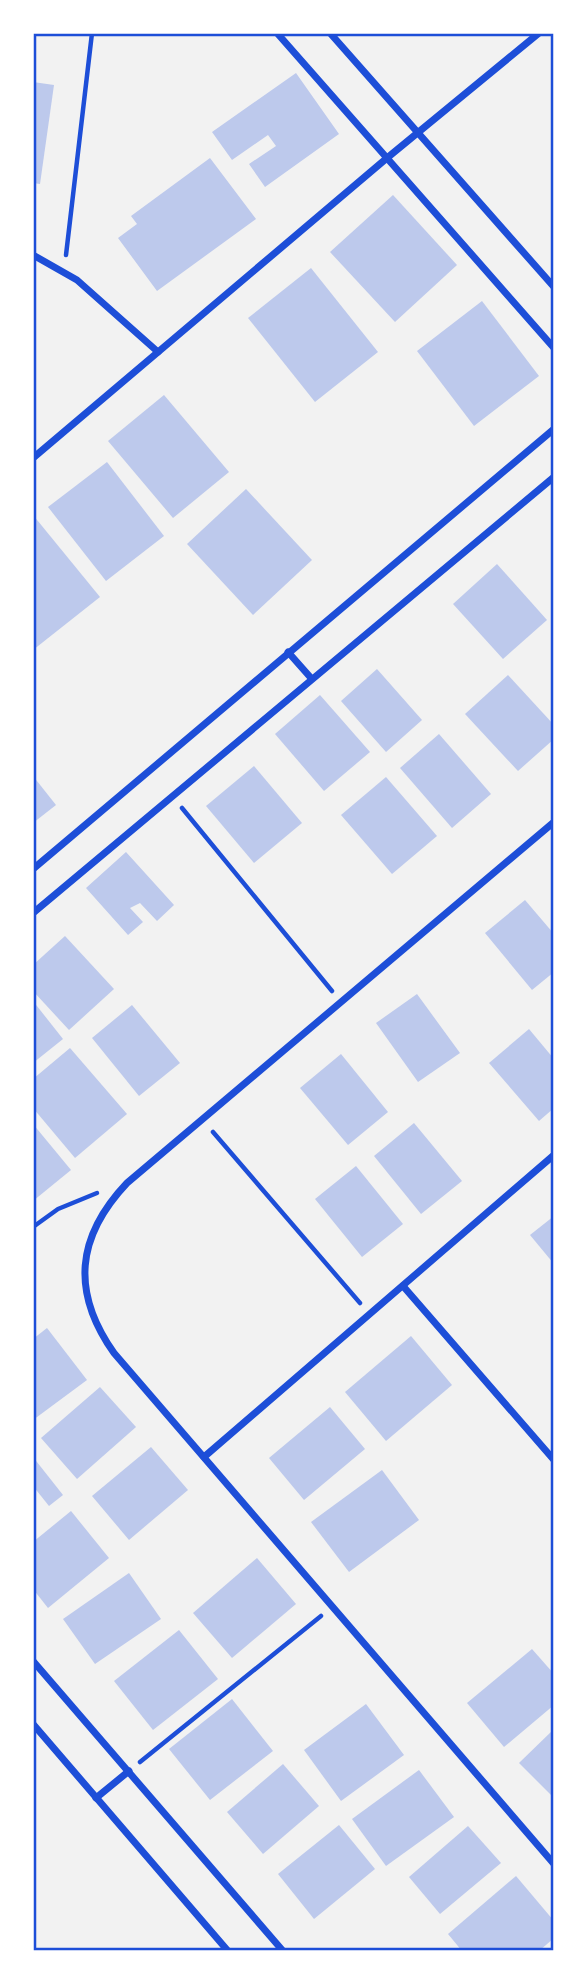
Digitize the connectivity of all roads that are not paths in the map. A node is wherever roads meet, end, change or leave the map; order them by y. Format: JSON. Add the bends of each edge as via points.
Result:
{"nodes":[{"id":1,"x":277,"y":33,"type":"edge"},
{"id":2,"x":330,"y":33,"type":"edge"},
{"id":3,"x":539,"y":33,"type":"edge"},
{"id":4,"x":417,"y":132,"type":"junction"},
{"id":5,"x":387,"y":158,"type":"junction"},
{"id":6,"x":33,"y":255,"type":"edge"},
{"id":7,"x":554,"y":287,"type":"edge"},
{"id":8,"x":554,"y":348,"type":"edge"},
{"id":9,"x":158,"y":352,"type":"junction"},
{"id":10,"x":554,"y":429,"type":"edge"},
{"id":11,"x":33,"y":458,"type":"edge"},
{"id":12,"x":554,"y":477,"type":"edge"},
{"id":13,"x":288,"y":652,"type":"junction"},
{"id":14,"x":311,"y":678,"type":"junction"},
{"id":15,"x":554,"y":822,"type":"edge"},
{"id":16,"x":33,"y":869,"type":"edge"},
{"id":17,"x":33,"y":914,"type":"edge"},
{"id":18,"x":554,"y":1155,"type":"edge"},
{"id":19,"x":403,"y":1286,"type":"junction"},
{"id":20,"x":204,"y":1457,"type":"junction"},
{"id":21,"x":554,"y":1460,"type":"edge"},
{"id":22,"x":33,"y":1661,"type":"edge"},
{"id":23,"x":33,"y":1724,"type":"edge"},
{"id":24,"x":129,"y":1772,"type":"junction"},
{"id":25,"x":96,"y":1798,"type":"junction"},
{"id":26,"x":554,"y":1864,"type":"edge"},
{"id":27,"x":228,"y":1951,"type":"edge"},
{"id":28,"x":283,"y":1951,"type":"edge"}],
"edges":[{"from":1,"to":5,"type":"street"},
{"from":2,"to":4,"type":"street"},
{"from":3,"to":4,"type":"street"},
{"from":4,"to":5,"type":"street"},
{"from":4,"to":7,"type":"street"},
{"from":5,"to":8,"type":"street"},
{"from":5,"to":9,"type":"street"},
{"from":6,"to":9,"type":"street","via":[[106,303]]},
{"from":9,"to":11,"type":"street"},
{"from":10,"to":13,"type":"street"},
{"from":12,"to":14,"type":"street"},
{"from":13,"to":14,"type":"street"},
{"from":13,"to":16,"type":"street"},
{"from":14,"to":17,"type":"street"},
{"from":15,"to":20,"type":"street","via":[[127,1183],[95,1226],[84,1279],[99,1331]]},
{"from":18,"to":19,"type":"street"},
{"from":19,"to":20,"type":"street"},
{"from":19,"to":21,"type":"street"},
{"from":20,"to":26,"type":"street"},
{"from":22,"to":24,"type":"street"},
{"from":23,"to":25,"type":"street"},
{"from":24,"to":25,"type":"street"},
{"from":24,"to":28,"type":"street"},
{"from":25,"to":27,"type":"street"}]}
